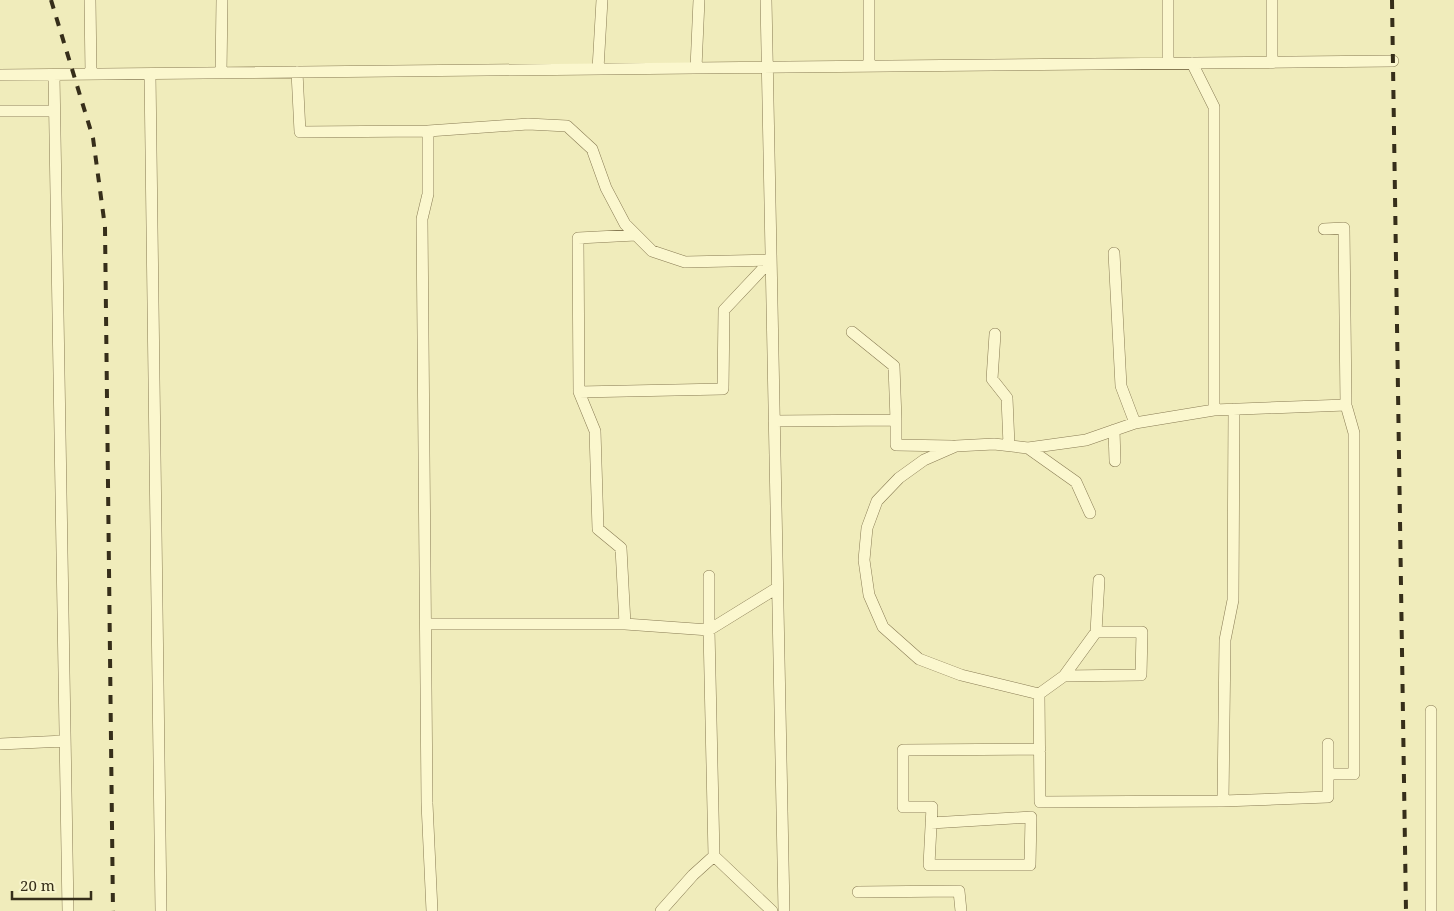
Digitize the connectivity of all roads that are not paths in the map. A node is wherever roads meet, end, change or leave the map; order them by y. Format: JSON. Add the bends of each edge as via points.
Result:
{"nodes":[{"id":1,"x":90,"y":0,"type":"edge"},
{"id":2,"x":222,"y":0,"type":"edge"},
{"id":3,"x":602,"y":0,"type":"edge"},
{"id":4,"x":699,"y":0,"type":"edge"},
{"id":5,"x":766,"y":0,"type":"edge"},
{"id":6,"x":868,"y":0,"type":"edge"},
{"id":7,"x":1168,"y":0,"type":"edge"},
{"id":8,"x":1272,"y":0,"type":"edge"},
{"id":9,"x":1393,"y":61,"type":"dead end"},
{"id":10,"x":1168,"y":63,"type":"junction"},
{"id":11,"x":1192,"y":63,"type":"junction"},
{"id":12,"x":1272,"y":63,"type":"junction"},
{"id":13,"x":869,"y":66,"type":"junction"},
{"id":14,"x":696,"y":68,"type":"junction"},
{"id":15,"x":767,"y":68,"type":"junction"},
{"id":16,"x":598,"y":69,"type":"junction"},
{"id":17,"x":297,"y":72,"type":"junction"},
{"id":18,"x":221,"y":73,"type":"junction"},
{"id":19,"x":92,"y":74,"type":"junction"},
{"id":20,"x":150,"y":74,"type":"junction"},
{"id":21,"x":0,"y":75,"type":"edge"},
{"id":22,"x":54,"y":75,"type":"junction"},
{"id":23,"x":54,"y":110,"type":"junction"},
{"id":24,"x":0,"y":111,"type":"edge"},
{"id":25,"x":428,"y":131,"type":"junction"},
{"id":26,"x":1324,"y":229,"type":"dead end"},
{"id":27,"x":636,"y":235,"type":"junction"},
{"id":28,"x":1114,"y":254,"type":"dead end"},
{"id":29,"x":771,"y":260,"type":"junction"},
{"id":30,"x":852,"y":332,"type":"dead end"},
{"id":31,"x":995,"y":334,"type":"dead end"},
{"id":32,"x":580,"y":392,"type":"junction"},
{"id":33,"x":1346,"y":405,"type":"junction"},
{"id":34,"x":1234,"y":409,"type":"junction"},
{"id":35,"x":1214,"y":410,"type":"junction"},
{"id":36,"x":896,"y":420,"type":"junction"},
{"id":37,"x":774,"y":421,"type":"junction"},
{"id":38,"x":1135,"y":424,"type":"junction"},
{"id":39,"x":1114,"y":430,"type":"junction"},
{"id":40,"x":1009,"y":445,"type":"junction"},
{"id":41,"x":956,"y":446,"type":"junction"},
{"id":42,"x":1028,"y":448,"type":"junction"},
{"id":43,"x":1115,"y":461,"type":"dead end"},
{"id":44,"x":1090,"y":513,"type":"dead end"},
{"id":45,"x":709,"y":576,"type":"dead end"},
{"id":46,"x":1099,"y":580,"type":"dead end"},
{"id":47,"x":777,"y":588,"type":"junction"},
{"id":48,"x":426,"y":624,"type":"junction"},
{"id":49,"x":625,"y":624,"type":"junction"},
{"id":50,"x":709,"y":630,"type":"junction"},
{"id":51,"x":1096,"y":632,"type":"junction"},
{"id":52,"x":1064,"y":676,"type":"junction"},
{"id":53,"x":1039,"y":694,"type":"junction"},
{"id":54,"x":1431,"y":711,"type":"dead end"},
{"id":55,"x":65,"y":741,"type":"junction"},
{"id":56,"x":0,"y":744,"type":"edge"},
{"id":57,"x":1328,"y":744,"type":"dead end"},
{"id":58,"x":1040,"y":749,"type":"junction"},
{"id":59,"x":1328,"y":774,"type":"junction"},
{"id":60,"x":1223,"y":801,"type":"junction"},
{"id":61,"x":1040,"y":802,"type":"junction"},
{"id":62,"x":1031,"y":817,"type":"junction"},
{"id":63,"x":931,"y":823,"type":"dead end"},
{"id":64,"x":714,"y":856,"type":"junction"},
{"id":65,"x":858,"y":892,"type":"dead end"},
{"id":66,"x":68,"y":911,"type":"edge"},
{"id":67,"x":161,"y":911,"type":"edge"},
{"id":68,"x":432,"y":911,"type":"edge"},
{"id":69,"x":661,"y":911,"type":"edge"},
{"id":70,"x":772,"y":911,"type":"edge"},
{"id":71,"x":784,"y":911,"type":"edge"},
{"id":72,"x":961,"y":911,"type":"edge"},
{"id":73,"x":1431,"y":911,"type":"edge"}],
"edges":[{"from":1,"to":19,"type":"lane"},
{"from":2,"to":18,"type":"lane"},
{"from":3,"to":16,"type":"lane"},
{"from":4,"to":14,"type":"lane"},
{"from":5,"to":15,"type":"lane"},
{"from":6,"to":13,"type":"lane"},
{"from":7,"to":10,"type":"lane"},
{"from":8,"to":12,"type":"lane"},
{"from":9,"to":12,"type":"lane"},
{"from":10,"to":11,"type":"lane"},
{"from":10,"to":13,"type":"lane"},
{"from":11,"to":12,"type":"lane"},
{"from":11,"to":35,"type":"lane","via":[[1214,107]]},
{"from":13,"to":15,"type":"lane"},
{"from":14,"to":15,"type":"lane"},
{"from":14,"to":16,"type":"lane"},
{"from":15,"to":29,"type":"lane"},
{"from":16,"to":17,"type":"lane"},
{"from":17,"to":18,"type":"lane"},
{"from":17,"to":25,"type":"lane","via":[[300,132]]},
{"from":18,"to":20,"type":"lane"},
{"from":19,"to":20,"type":"lane"},
{"from":19,"to":22,"type":"lane"},
{"from":20,"to":67,"type":"lane"},
{"from":21,"to":22,"type":"lane"},
{"from":22,"to":23,"type":"lane"},
{"from":23,"to":24,"type":"lane"},
{"from":23,"to":55,"type":"lane"},
{"from":25,"to":27,"type":"lane","via":[[528,124],[567,126],[592,149],[606,188],[625,224]]},
{"from":25,"to":48,"type":"lane","via":[[428,194],[422,219]]},
{"from":26,"to":33,"type":"lane","via":[[1344,228]]},
{"from":27,"to":29,"type":"lane","via":[[652,250],[685,262]]},
{"from":27,"to":32,"type":"lane","via":[[578,238]]},
{"from":28,"to":38,"type":"lane","via":[[1121,386]]},
{"from":29,"to":32,"type":"lane","via":[[724,310],[723,389]]},
{"from":29,"to":37,"type":"lane"},
{"from":30,"to":36,"type":"lane","via":[[894,366]]},
{"from":31,"to":40,"type":"lane","via":[[992,379],[1007,398]]},
{"from":32,"to":49,"type":"lane","via":[[595,431],[598,529],[621,548]]},
{"from":33,"to":34,"type":"lane"},
{"from":33,"to":59,"type":"lane","via":[[1354,433],[1354,774]]},
{"from":34,"to":35,"type":"lane"},
{"from":34,"to":60,"type":"lane","via":[[1233,600],[1224,640]]},
{"from":35,"to":38,"type":"lane"},
{"from":36,"to":37,"type":"lane"},
{"from":36,"to":41,"type":"lane","via":[[896,445]]},
{"from":37,"to":47,"type":"lane"},
{"from":38,"to":39,"type":"lane"},
{"from":39,"to":42,"type":"lane","via":[[1086,440]]},
{"from":39,"to":43,"type":"lane"},
{"from":40,"to":41,"type":"lane"},
{"from":40,"to":42,"type":"lane"},
{"from":41,"to":53,"type":"lane","via":[[924,460],[899,478],[877,501],[866,528],[864,560],[869,595],[883,627],[919,659],[961,675]]},
{"from":42,"to":44,"type":"lane","via":[[1076,482]]},
{"from":45,"to":50,"type":"lane"},
{"from":46,"to":51,"type":"lane"},
{"from":47,"to":50,"type":"lane"},
{"from":47,"to":71,"type":"lane"},
{"from":48,"to":49,"type":"lane"},
{"from":48,"to":68,"type":"lane","via":[[427,803]]},
{"from":49,"to":50,"type":"lane"},
{"from":50,"to":64,"type":"lane"},
{"from":51,"to":52,"type":"lane"},
{"from":51,"to":52,"type":"lane","via":[[1142,632],[1141,675]]},
{"from":52,"to":53,"type":"lane"},
{"from":53,"to":58,"type":"lane"},
{"from":54,"to":73,"type":"lane"},
{"from":55,"to":56,"type":"lane"},
{"from":55,"to":66,"type":"lane"},
{"from":57,"to":59,"type":"lane"},
{"from":58,"to":61,"type":"lane"},
{"from":58,"to":62,"type":"lane","via":[[903,750],[903,807],[932,807],[929,865],[1030,865]]},
{"from":59,"to":60,"type":"lane","via":[[1328,797]]},
{"from":60,"to":61,"type":"lane"},
{"from":61,"to":62,"type":"lane"},
{"from":62,"to":63,"type":"lane"},
{"from":64,"to":69,"type":"lane"},
{"from":64,"to":70,"type":"lane"},
{"from":65,"to":72,"type":"lane","via":[[959,891]]}]}
